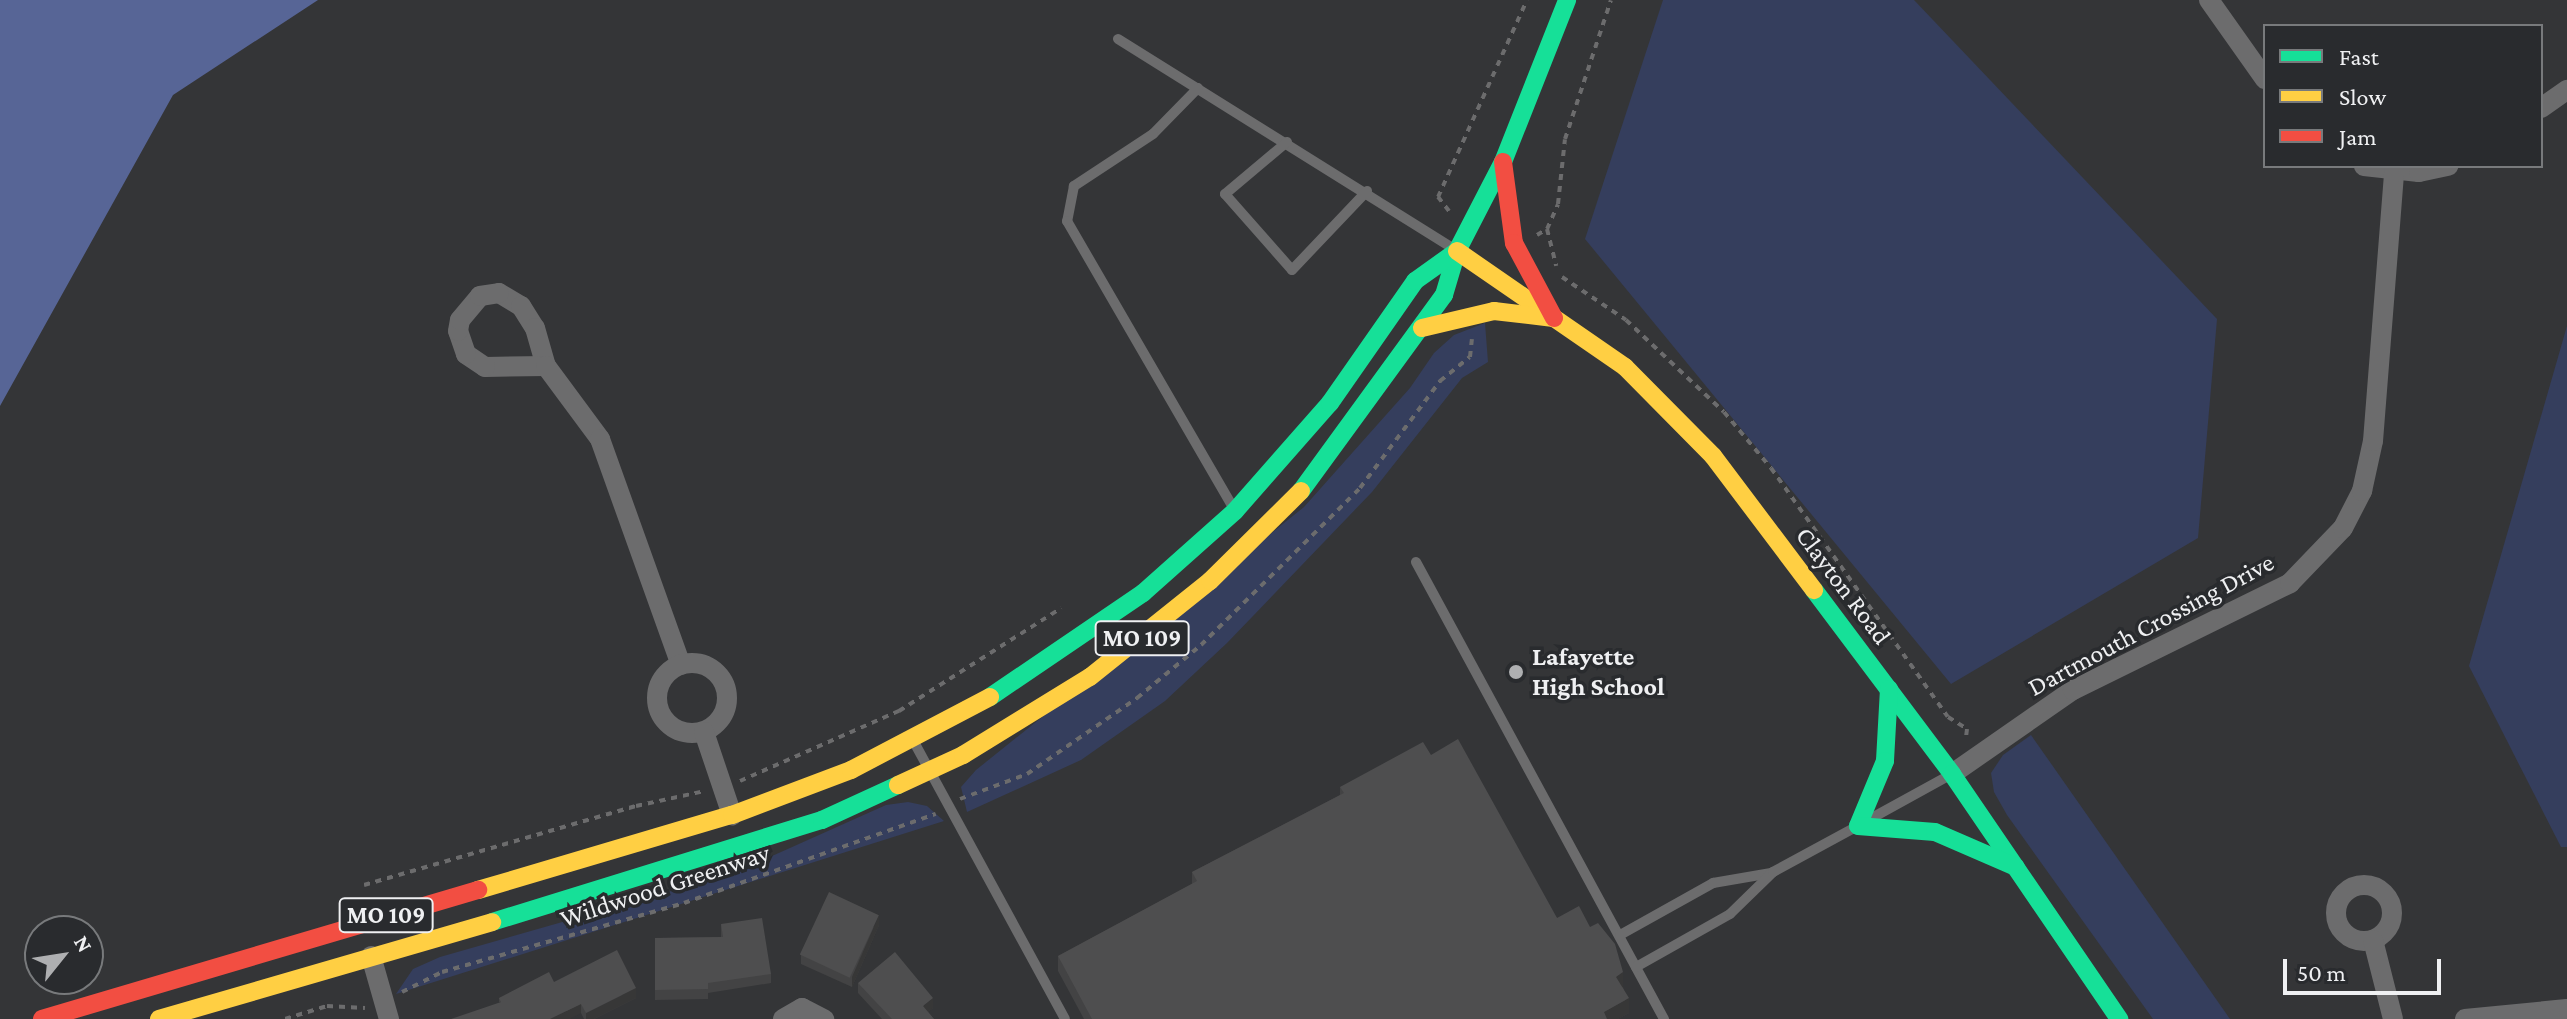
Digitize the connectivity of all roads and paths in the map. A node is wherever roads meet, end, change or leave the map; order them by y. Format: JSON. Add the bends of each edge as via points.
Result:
{"nodes":[{"id":1,"x":1527,"y":0,"type":"edge"},
{"id":2,"x":1567,"y":0,"type":"edge"},
{"id":3,"x":1611,"y":0,"type":"edge"},
{"id":4,"x":2209,"y":0,"type":"edge"},
{"id":5,"x":1118,"y":39,"type":"dead end"},
{"id":6,"x":2263,"y":76,"type":"edge"},
{"id":7,"x":1198,"y":88,"type":"junction"},
{"id":8,"x":2567,"y":90,"type":"edge"},
{"id":9,"x":2543,"y":107,"type":"edge"},
{"id":10,"x":1287,"y":142,"type":"junction"},
{"id":11,"x":1503,"y":162,"type":"junction"},
{"id":12,"x":2374,"y":168,"type":"edge"},
{"id":13,"x":2430,"y":168,"type":"edge"},
{"id":14,"x":2394,"y":172,"type":"junction"},
{"id":15,"x":1367,"y":191,"type":"junction"},
{"id":16,"x":1438,"y":197,"type":"dead end"},
{"id":17,"x":1525,"y":243,"type":"dead end"},
{"id":18,"x":1457,"y":251,"type":"junction"},
{"id":19,"x":1554,"y":318,"type":"junction"},
{"id":20,"x":1422,"y":328,"type":"junction"},
{"id":21,"x":546,"y":366,"type":"junction"},
{"id":22,"x":1235,"y":511,"type":"junction"},
{"id":23,"x":1416,"y":562,"type":"dead end"},
{"id":24,"x":681,"y":665,"type":"junction"},
{"id":25,"x":1889,"y":689,"type":"junction"},
{"id":26,"x":704,"y":732,"type":"junction"},
{"id":27,"x":913,"y":740,"type":"junction"},
{"id":28,"x":930,"y":772,"type":"junction"},
{"id":29,"x":1952,"y":774,"type":"junction"},
{"id":30,"x":938,"y":813,"type":"dead end"},
{"id":31,"x":732,"y":815,"type":"junction"},
{"id":32,"x":1858,"y":826,"type":"junction"},
{"id":33,"x":694,"y":863,"type":"junction"},
{"id":34,"x":2017,"y":867,"type":"junction"},
{"id":35,"x":1773,"y":872,"type":"junction"},
{"id":36,"x":1620,"y":935,"type":"junction"},
{"id":37,"x":2373,"y":940,"type":"dead end"},
{"id":38,"x":371,"y":956,"type":"junction"},
{"id":39,"x":1636,"y":967,"type":"junction"},
{"id":40,"x":403,"y":992,"type":"dead end"},
{"id":41,"x":366,"y":1008,"type":"dead end"},
{"id":42,"x":2567,"y":1009,"type":"edge"},
{"id":43,"x":42,"y":1019,"type":"edge"},
{"id":44,"x":159,"y":1019,"type":"edge"},
{"id":45,"x":285,"y":1019,"type":"edge"},
{"id":46,"x":389,"y":1019,"type":"edge"},
{"id":47,"x":783,"y":1019,"type":"edge"},
{"id":48,"x":824,"y":1019,"type":"edge"},
{"id":49,"x":1065,"y":1019,"type":"edge"},
{"id":50,"x":1664,"y":1019,"type":"edge"},
{"id":51,"x":2119,"y":1019,"type":"edge"},
{"id":52,"x":2393,"y":1019,"type":"edge"},
{"id":53,"x":2465,"y":1019,"type":"edge"}],
"edges":[{"from":1,"to":16,"type":"path"},
{"from":2,"to":11,"type":"main road","number":"MO 109"},
{"from":3,"to":17,"type":"path","via":[[1569,124],[1551,222]]},
{"from":4,"to":6,"type":"street"},
{"from":5,"to":7,"type":"lane"},
{"from":7,"to":10,"type":"lane"},
{"from":7,"to":22,"type":"lane","via":[[1153,134],[1074,186],[1067,221]]},
{"from":8,"to":9,"type":"street"},
{"from":10,"to":15,"type":"lane"},
{"from":10,"to":15,"type":"lane","via":[[1225,194],[1292,270]]},
{"from":11,"to":18,"type":"main road","number":"MO 109"},
{"from":11,"to":19,"type":"main road","via":[[1514,243]]},
{"from":12,"to":14,"type":"street"},
{"from":13,"to":14,"type":"street"},
{"from":14,"to":29,"type":"street","name":"Dartmouth Crossing Drive","via":[[2373,441],[2362,491],[2343,528],[2290,583],[2073,690]]},
{"from":15,"to":18,"type":"lane"},
{"from":18,"to":19,"type":"main road","name":"Clayton Road"},
{"from":18,"to":20,"type":"main road","number":"MO 109","via":[[1444,295]]},
{"from":18,"to":22,"type":"main road","number":"MO 109","via":[[1415,281],[1330,403]]},
{"from":19,"to":20,"type":"main road","via":[[1494,311]]},
{"from":19,"to":25,"type":"main road","name":"Clayton Road","via":[[1625,367],[1713,456]]},
{"from":20,"to":28,"type":"main road","number":"MO 109","via":[[1316,475],[1210,581],[1090,677]]},
{"from":21,"to":21,"type":"street","via":[[535,328],[507,296],[480,296],[465,310],[458,331],[474,361],[485,367]]},
{"from":21,"to":24,"type":"street","via":[[600,439]]},
{"from":22,"to":27,"type":"main road","number":"MO 109","via":[[1082,639]]},
{"from":23,"to":36,"type":"lane"},
{"from":24,"to":26,"type":"street","via":[[713,670],[726,691],[723,716]]},
{"from":24,"to":26,"type":"street","via":[[658,686],[658,710],[673,729]]},
{"from":25,"to":29,"type":"main road","name":"Clayton Road"},
{"from":25,"to":32,"type":"main road","via":[[1885,761]]},
{"from":26,"to":31,"type":"street"},
{"from":27,"to":28,"type":"lane"},
{"from":27,"to":31,"type":"main road","number":"MO 109"},
{"from":28,"to":33,"type":"main road","number":"MO 109","via":[[822,820]]},
{"from":28,"to":49,"type":"lane"},
{"from":29,"to":32,"type":"lane"},
{"from":29,"to":34,"type":"main road","name":"Clayton Road"},
{"from":30,"to":40,"type":"path","name":"Wildwood Greenway","via":[[684,903],[442,972]]},
{"from":31,"to":33,"type":"main road"},
{"from":31,"to":43,"type":"main road","number":"MO 109"},
{"from":32,"to":34,"type":"main road","via":[[1935,832]]},
{"from":32,"to":35,"type":"lane"},
{"from":33,"to":38,"type":"main road","number":"MO 109"},
{"from":34,"to":51,"type":"main road","name":"Clayton Road"},
{"from":35,"to":36,"type":"lane","via":[[1713,883]]},
{"from":35,"to":39,"type":"lane","via":[[1730,914]]},
{"from":36,"to":39,"type":"lane"},
{"from":37,"to":52,"type":"street"},
{"from":38,"to":44,"type":"main road","number":"MO 109"},
{"from":38,"to":46,"type":"street"},
{"from":39,"to":50,"type":"lane"},
{"from":41,"to":45,"type":"path","via":[[327,1006]]},
{"from":42,"to":53,"type":"street"},
{"from":47,"to":48,"type":"street","via":[[802,1008]]}]}
